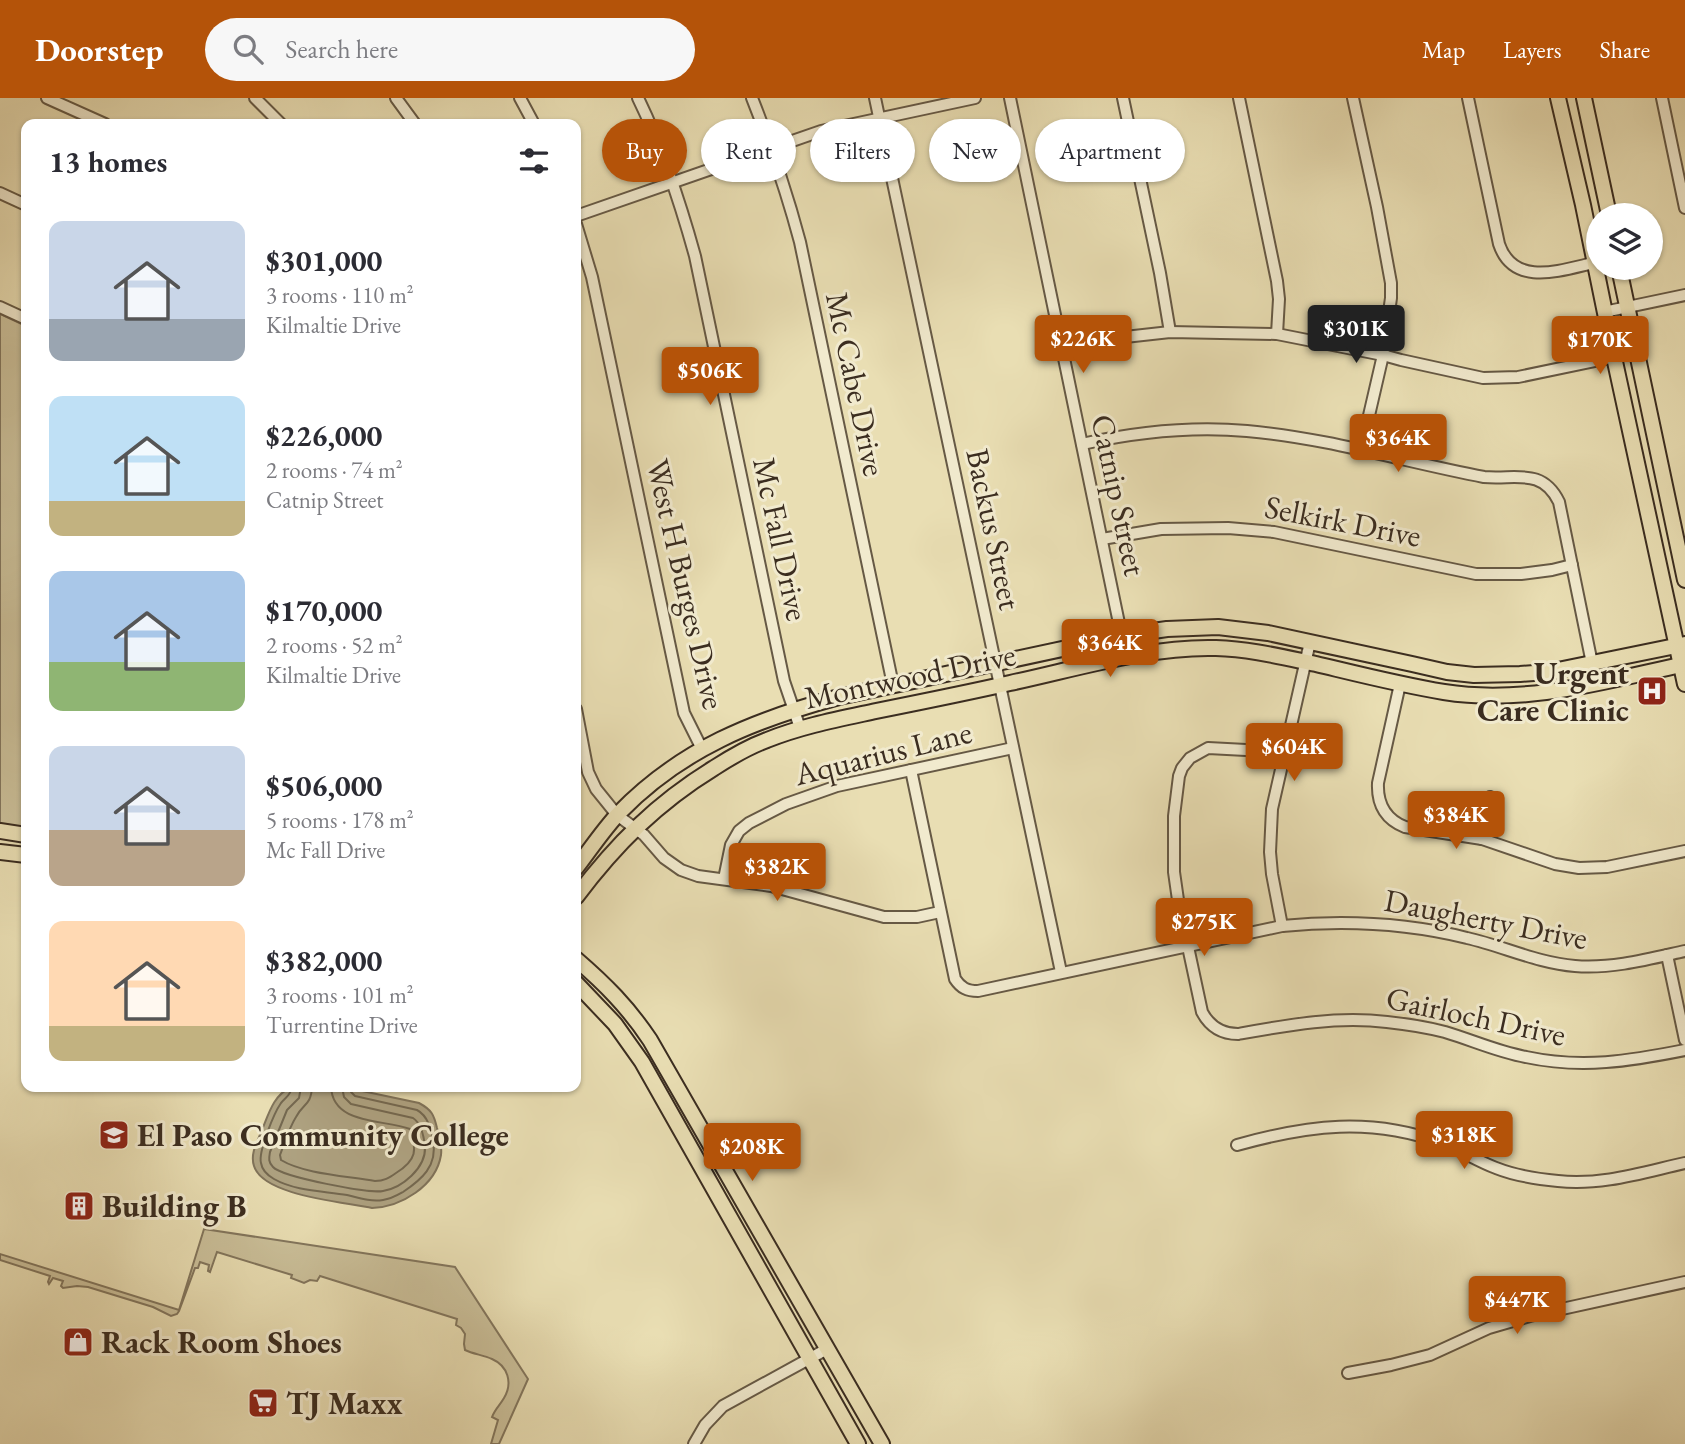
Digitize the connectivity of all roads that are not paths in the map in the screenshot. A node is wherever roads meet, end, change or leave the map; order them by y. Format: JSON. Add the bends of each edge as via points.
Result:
{"nodes":[{"id":1,"x":47,"y":98,"type":"edge"},
{"id":2,"x":254,"y":98,"type":"edge"},
{"id":3,"x":396,"y":98,"type":"edge"},
{"id":4,"x":520,"y":98,"type":"edge"},
{"id":5,"x":638,"y":98,"type":"edge"},
{"id":6,"x":752,"y":98,"type":"edge"},
{"id":7,"x":876,"y":98,"type":"edge"},
{"id":8,"x":975,"y":98,"type":"edge"},
{"id":9,"x":1010,"y":98,"type":"edge"},
{"id":10,"x":1123,"y":98,"type":"edge"},
{"id":11,"x":1239,"y":98,"type":"edge"},
{"id":12,"x":1353,"y":98,"type":"edge"},
{"id":13,"x":1468,"y":98,"type":"edge"},
{"id":14,"x":1558,"y":98,"type":"edge"},
{"id":15,"x":1584,"y":98,"type":"edge"},
{"id":16,"x":1662,"y":98,"type":"edge"},
{"id":17,"x":880,"y":117,"type":"junction"},
{"id":18,"x":94,"y":119,"type":"edge"},
{"id":19,"x":276,"y":119,"type":"edge"},
{"id":20,"x":411,"y":119,"type":"edge"},
{"id":21,"x":531,"y":119,"type":"edge"},
{"id":22,"x":648,"y":119,"type":"edge"},
{"id":23,"x":760,"y":119,"type":"edge"},
{"id":24,"x":796,"y":140,"type":"edge"},
{"id":25,"x":673,"y":182,"type":"joint"},
{"id":26,"x":782,"y":182,"type":"edge"},
{"id":27,"x":0,"y":193,"type":"edge"},
{"id":28,"x":21,"y":203,"type":"edge"},
{"id":29,"x":1606,"y":203,"type":"edge"},
{"id":30,"x":1685,"y":208,"type":"edge"},
{"id":31,"x":581,"y":214,"type":"edge"},
{"id":32,"x":1586,"y":218,"type":"edge"},
{"id":33,"x":581,"y":241,"type":"edge"},
{"id":34,"x":1586,"y":264,"type":"edge"},
{"id":35,"x":1599,"y":280,"type":"edge"},
{"id":36,"x":1622,"y":280,"type":"edge"},
{"id":37,"x":1685,"y":295,"type":"edge"},
{"id":38,"x":0,"y":307,"type":"edge"},
{"id":39,"x":1628,"y":307,"type":"junction"},
{"id":40,"x":1604,"y":312,"type":"junction"},
{"id":41,"x":21,"y":317,"type":"edge"},
{"id":42,"x":1170,"y":332,"type":"junction"},
{"id":43,"x":1277,"y":334,"type":"junction"},
{"id":44,"x":1061,"y":348,"type":"junction"},
{"id":45,"x":1638,"y":352,"type":"junction"},
{"id":46,"x":1383,"y":355,"type":"junction"},
{"id":47,"x":1614,"y":358,"type":"junction"},
{"id":48,"x":1082,"y":443,"type":"junction"},
{"id":49,"x":1361,"y":450,"type":"junction"},
{"id":50,"x":1102,"y":539,"type":"junction"},
{"id":51,"x":1572,"y":565,"type":"junction"},
{"id":52,"x":1685,"y":580,"type":"edge"},
{"id":53,"x":1122,"y":637,"type":"junction"},
{"id":54,"x":1310,"y":642,"type":"junction"},
{"id":55,"x":1680,"y":645,"type":"edge"},
{"id":56,"x":1126,"y":657,"type":"junction"},
{"id":57,"x":1306,"y":662,"type":"junction"},
{"id":58,"x":1592,"y":663,"type":"junction"},
{"id":59,"x":996,"y":664,"type":"junction"},
{"id":60,"x":1683,"y":664,"type":"edge"},
{"id":61,"x":1596,"y":683,"type":"junction"},
{"id":62,"x":1400,"y":684,"type":"junction"},
{"id":63,"x":1685,"y":684,"type":"edge"},
{"id":64,"x":893,"y":685,"type":"junction"},
{"id":65,"x":1001,"y":685,"type":"junction"},
{"id":66,"x":794,"y":709,"type":"junction"},
{"id":67,"x":800,"y":728,"type":"junction"},
{"id":68,"x":1013,"y":748,"type":"junction"},
{"id":69,"x":702,"y":749,"type":"junction"},
{"id":70,"x":1283,"y":758,"type":"junction"},
{"id":71,"x":582,"y":768,"type":"edge"},
{"id":72,"x":911,"y":770,"type":"junction"},
{"id":73,"x":1490,"y":797,"type":"dead end"},
{"id":74,"x":617,"y":815,"type":"junction"},
{"id":75,"x":634,"y":828,"type":"junction"},
{"id":76,"x":0,"y":831,"type":"edge"},
{"id":77,"x":21,"y":834,"type":"edge"},
{"id":78,"x":1482,"y":839,"type":"junction"},
{"id":79,"x":1685,"y":851,"type":"edge"},
{"id":80,"x":0,"y":852,"type":"edge"},
{"id":81,"x":21,"y":854,"type":"edge"},
{"id":82,"x":581,"y":862,"type":"edge"},
{"id":83,"x":724,"y":879,"type":"junction"},
{"id":84,"x":581,"y":890,"type":"edge"},
{"id":85,"x":940,"y":912,"type":"junction"},
{"id":86,"x":1282,"y":926,"type":"junction"},
{"id":87,"x":1188,"y":946,"type":"junction"},
{"id":88,"x":1685,"y":951,"type":"edge"},
{"id":89,"x":1667,"y":955,"type":"junction"},
{"id":90,"x":581,"y":963,"type":"edge"},
{"id":91,"x":1061,"y":972,"type":"junction"},
{"id":92,"x":581,"y":988,"type":"edge"},
{"id":93,"x":1685,"y":1040,"type":"edge"},
{"id":94,"x":1685,"y":1050,"type":"edge"},
{"id":95,"x":665,"y":1065,"type":"junction"},
{"id":96,"x":649,"y":1075,"type":"junction"},
{"id":97,"x":1237,"y":1145,"type":"dead end"},
{"id":98,"x":1685,"y":1163,"type":"edge"},
{"id":99,"x":748,"y":1210,"type":"junction"},
{"id":100,"x":731,"y":1220,"type":"junction"},
{"id":101,"x":1685,"y":1282,"type":"edge"},
{"id":102,"x":827,"y":1349,"type":"junction"},
{"id":103,"x":810,"y":1358,"type":"junction"},
{"id":104,"x":1348,"y":1373,"type":"dead end"},
{"id":105,"x":694,"y":1444,"type":"edge"},
{"id":106,"x":858,"y":1444,"type":"edge"},
{"id":107,"x":882,"y":1444,"type":"edge"}],
"edges":[{"from":1,"to":18,"type":"street"},
{"from":2,"to":19,"type":"street"},
{"from":3,"to":20,"type":"street"},
{"from":4,"to":21,"type":"street"},
{"from":5,"to":22,"type":"street","name":"Mc Fall Drive"},
{"from":6,"to":23,"type":"street","name":"Mc Cabe Drive"},
{"from":7,"to":17,"type":"street","name":"Backus Street"},
{"from":8,"to":17,"type":"street"},
{"from":9,"to":44,"type":"street","name":"Catnip Street"},
{"from":10,"to":42,"type":"street"},
{"from":11,"to":43,"type":"street","via":[[1277,281]]},
{"from":12,"to":46,"type":"street","via":[[1391,283]]},
{"from":13,"to":34,"type":"street","via":[[1499,244],[1506,257],[1522,270],[1539,273]]},
{"from":14,"to":32,"type":"main road"},
{"from":15,"to":29,"type":"main road"},
{"from":16,"to":30,"type":"street"},
{"from":17,"to":24,"type":"street"},
{"from":17,"to":59,"type":"street","name":"Backus Street"},
{"from":25,"to":31,"type":"street"},
{"from":25,"to":66,"type":"street","name":"Mc Fall Drive","via":[[695,256],[784,681]]},
{"from":26,"to":64,"type":"street","name":"Mc Cabe Drive","via":[[800,243]]},
{"from":27,"to":28,"type":"street"},
{"from":33,"to":69,"type":"street","name":"West H Burges Drive","via":[[684,713]]},
{"from":35,"to":40,"type":"main road"},
{"from":36,"to":39,"type":"main road"},
{"from":37,"to":39,"type":"street"},
{"from":38,"to":41,"type":"street"},
{"from":39,"to":40,"type":"street"},
{"from":39,"to":45,"type":"main road"},
{"from":40,"to":47,"type":"main road"},
{"from":42,"to":43,"type":"street"},
{"from":42,"to":44,"type":"street"},
{"from":43,"to":46,"type":"street"},
{"from":44,"to":48,"type":"street","name":"Catnip Street"},
{"from":45,"to":47,"type":"street"},
{"from":45,"to":52,"type":"main road"},
{"from":46,"to":47,"type":"street","via":[[1502,379]]},
{"from":46,"to":49,"type":"street"},
{"from":47,"to":55,"type":"main road"},
{"from":48,"to":49,"type":"street","via":[[1145,432],[1216,429],[1275,434]]},
{"from":48,"to":50,"type":"street","name":"Catnip Street"},
{"from":49,"to":51,"type":"street","via":[[1484,477],[1538,479],[1559,502]]},
{"from":50,"to":51,"type":"street","name":"Selkirk Drive","via":[[1161,529],[1228,527],[1274,532],[1476,574],[1521,574]]},
{"from":50,"to":53,"type":"street","name":"Catnip Street"},
{"from":51,"to":58,"type":"street"},
{"from":53,"to":54,"type":"main road","name":"Montwood Drive","via":[[1218,627]]},
{"from":53,"to":56,"type":"street","name":"Catnip Street"},
{"from":53,"to":59,"type":"main road","name":"Montwood Drive"},
{"from":54,"to":57,"type":"street"},
{"from":54,"to":58,"type":"main road","name":"Montwood Drive","via":[[1474,674],[1548,672]]},
{"from":55,"to":58,"type":"main road","name":"Montwood Drive"},
{"from":55,"to":60,"type":"main road"},
{"from":56,"to":57,"type":"main road","name":"Montwood Drive","via":[[1214,648]]},
{"from":56,"to":65,"type":"main road","name":"Montwood Drive"},
{"from":57,"to":62,"type":"main road","name":"Montwood Drive"},
{"from":57,"to":70,"type":"street"},
{"from":58,"to":61,"type":"street"},
{"from":59,"to":64,"type":"main road","name":"Montwood Drive"},
{"from":59,"to":65,"type":"street","name":"Backus Street"},
{"from":60,"to":61,"type":"main road","name":"Montwood Drive"},
{"from":60,"to":63,"type":"main road"},
{"from":61,"to":62,"type":"main road","name":"Montwood Drive","via":[[1504,696]]},
{"from":62,"to":78,"type":"street","via":[[1378,783],[1382,809],[1405,827]]},
{"from":64,"to":66,"type":"main road","name":"Montwood Drive"},
{"from":65,"to":67,"type":"main road","name":"Montwood Drive"},
{"from":65,"to":68,"type":"street","name":"Backus Street"},
{"from":66,"to":67,"type":"street","name":"Mc Fall Drive"},
{"from":66,"to":69,"type":"main road","name":"Montwood Drive"},
{"from":67,"to":75,"type":"main road","name":"Montwood Drive","via":[[730,758],[669,797]]},
{"from":68,"to":72,"type":"street","name":"Aquarius Lane"},
{"from":68,"to":91,"type":"street","name":"Backus Street"},
{"from":69,"to":74,"type":"main road","name":"Montwood Drive"},
{"from":70,"to":86,"type":"street","via":[[1270,831]]},
{"from":70,"to":87,"type":"street","name":"Gairloch Drive","via":[[1208,748],[1182,768],[1173,844]]},
{"from":71,"to":74,"type":"street"},
{"from":72,"to":83,"type":"street","name":"Aquarius Lane","via":[[817,792],[749,823],[734,839]]},
{"from":72,"to":85,"type":"street","name":"Daugherty Drive"},
{"from":73,"to":78,"type":"street"},
{"from":74,"to":75,"type":"street"},
{"from":74,"to":82,"type":"main road","name":"Montwood Drive"},
{"from":75,"to":83,"type":"street","via":[[672,865],[698,876]]},
{"from":75,"to":84,"type":"main road","name":"Montwood Drive"},
{"from":76,"to":77,"type":"main road"},
{"from":78,"to":79,"type":"street","via":[[1579,869]]},
{"from":80,"to":81,"type":"main road"},
{"from":83,"to":85,"type":"street","via":[[771,886],[884,917]]},
{"from":85,"to":91,"type":"street","name":"Daugherty Drive","via":[[955,979],[969,991]]},
{"from":86,"to":87,"type":"street","name":"Daugherty Drive"},
{"from":86,"to":89,"type":"street","name":"Daugherty Drive","via":[[1343,922],[1412,927],[1577,967],[1619,965]]},
{"from":87,"to":91,"type":"street","name":"Daugherty Drive"},
{"from":87,"to":94,"type":"street","name":"Gairloch Drive","via":[[1202,1012],[1224,1032],[1347,1019],[1420,1026],[1505,1052],[1564,1063],[1623,1062]]},
{"from":88,"to":89,"type":"street","name":"Daugherty Drive"},
{"from":89,"to":93,"type":"street"},
{"from":90,"to":95,"type":"main road","via":[[627,1008]]},
{"from":92,"to":96,"type":"main road","via":[[615,1024]]},
{"from":95,"to":96,"type":"main road"},
{"from":95,"to":99,"type":"main road"},
{"from":96,"to":100,"type":"main road"},
{"from":97,"to":98,"type":"street","via":[[1317,1128],[1367,1126],[1445,1144],[1516,1174],[1562,1182],[1610,1180]]},
{"from":99,"to":100,"type":"main road"},
{"from":99,"to":102,"type":"main road"},
{"from":100,"to":103,"type":"main road"},
{"from":101,"to":104,"type":"street","via":[[1530,1316],[1489,1328],[1430,1355]]},
{"from":102,"to":103,"type":"street"},
{"from":102,"to":107,"type":"main road"},
{"from":103,"to":105,"type":"street","via":[[723,1406]]},
{"from":103,"to":106,"type":"main road"}]}
